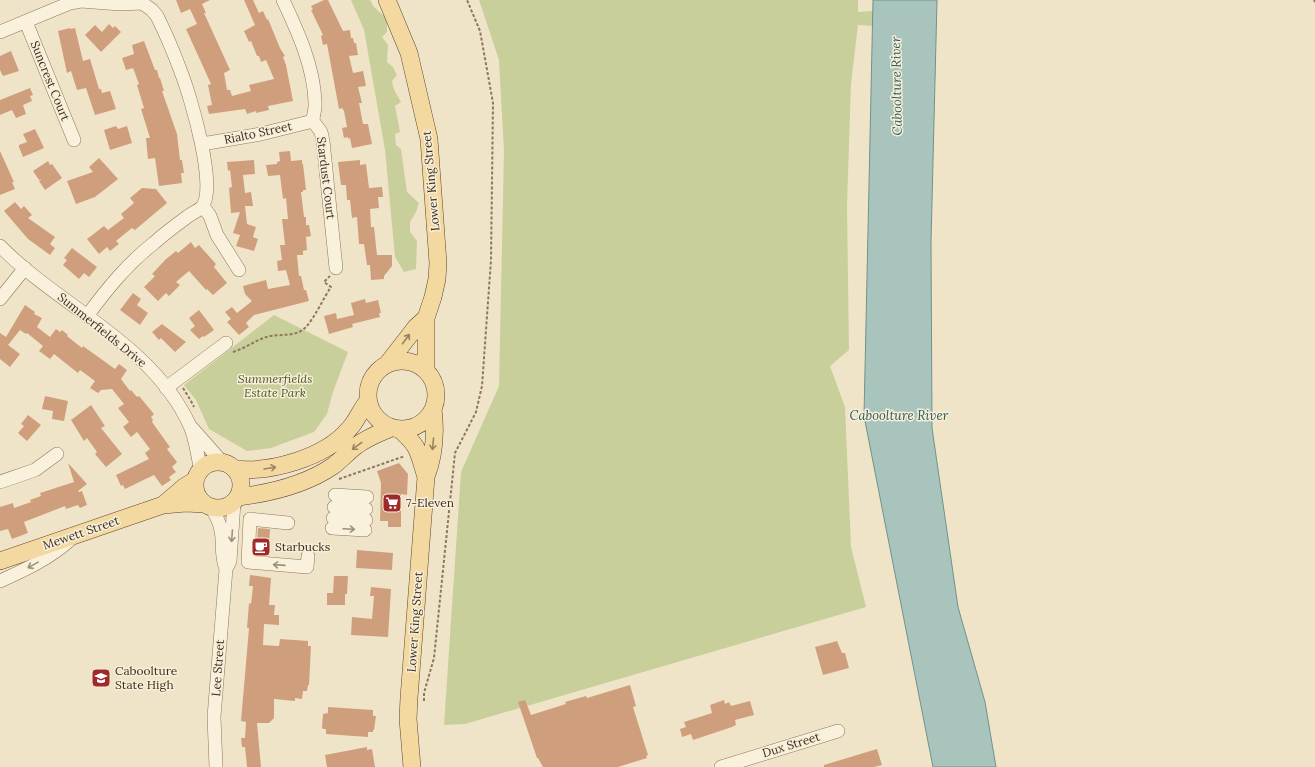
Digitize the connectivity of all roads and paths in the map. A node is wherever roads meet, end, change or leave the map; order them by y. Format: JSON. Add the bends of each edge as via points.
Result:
{"nodes":[{"id":1,"x":284,"y":0,"type":"edge"},
{"id":2,"x":387,"y":0,"type":"edge"},
{"id":3,"x":467,"y":0,"type":"edge"},
{"id":4,"x":26,"y":22,"type":"junction"},
{"id":5,"x":0,"y":32,"type":"edge"},
{"id":6,"x":313,"y":120,"type":"junction"},
{"id":7,"x":74,"y":140,"type":"dead end"},
{"id":8,"x":202,"y":144,"type":"junction"},
{"id":9,"x":203,"y":206,"type":"junction"},
{"id":10,"x":0,"y":246,"type":"edge"},
{"id":11,"x":25,"y":268,"type":"junction"},
{"id":12,"x":336,"y":268,"type":"joint"},
{"id":13,"x":239,"y":270,"type":"dead end"},
{"id":14,"x":0,"y":299,"type":"edge"},
{"id":15,"x":87,"y":316,"type":"junction"},
{"id":16,"x":426,"y":318,"type":"junction"},
{"id":17,"x":229,"y":348,"type":"joint"},
{"id":18,"x":388,"y":363,"type":"junction"},
{"id":19,"x":426,"y":371,"type":"junction"},
{"id":20,"x":166,"y":388,"type":"junction"},
{"id":21,"x":183,"y":388,"type":"dead end"},
{"id":22,"x":368,"y":401,"type":"junction"},
{"id":23,"x":433,"y":409,"type":"junction"},
{"id":24,"x":188,"y":423,"type":"junction"},
{"id":25,"x":395,"y":429,"type":"junction"},
{"id":26,"x":57,"y":454,"type":"dead end"},
{"id":27,"x":228,"y":466,"type":"junction"},
{"id":28,"x":198,"y":475,"type":"junction"},
{"id":29,"x":426,"y":477,"type":"junction"},
{"id":30,"x":0,"y":482,"type":"edge"},
{"id":31,"x":236,"y":500,"type":"junction"},
{"id":32,"x":163,"y":505,"type":"junction"},
{"id":33,"x":208,"y":506,"type":"junction"},
{"id":34,"x":366,"y":514,"type":"joint"},
{"id":35,"x":288,"y":523,"type":"dead end"},
{"id":36,"x":76,"y":534,"type":"junction"},
{"id":37,"x":308,"y":556,"type":"dead end"},
{"id":38,"x":0,"y":560,"type":"edge"},
{"id":39,"x":226,"y":569,"type":"junction"},
{"id":40,"x":0,"y":581,"type":"edge"},
{"id":41,"x":423,"y":707,"type":"dead end"},
{"id":42,"x":838,"y":731,"type":"dead end"},
{"id":43,"x":216,"y":767,"type":"edge"},
{"id":44,"x":412,"y":767,"type":"edge"},
{"id":45,"x":721,"y":767,"type":"edge"}],
"edges":[{"from":1,"to":6,"type":"street","name":"Stardust Court","via":[[303,44],[310,70],[316,104]]},
{"from":2,"to":16,"type":"main road","name":"Lower King Street","via":[[409,53],[429,139],[438,263],[437,279]]},
{"from":3,"to":41,"type":"path","via":[[480,31],[493,103],[491,260],[482,386],[476,412],[455,453],[434,658],[424,693]]},
{"from":4,"to":5,"type":"street"},
{"from":4,"to":7,"type":"street","name":"Suncrest Court"},
{"from":4,"to":8,"type":"street","via":[[70,3],[81,1],[142,3],[157,16],[174,53]]},
{"from":6,"to":8,"type":"street","name":"Rialto Street","via":[[261,134]]},
{"from":6,"to":12,"type":"street","name":"Stardust Court","via":[[321,132],[323,141]]},
{"from":8,"to":9,"type":"street","via":[[207,192]]},
{"from":9,"to":13,"type":"street","via":[[217,235]]},
{"from":9,"to":15,"type":"street","via":[[154,242],[128,265]]},
{"from":10,"to":11,"type":"street","name":"Summerfields Drive"},
{"from":11,"to":14,"type":"street"},
{"from":11,"to":15,"type":"street","name":"Summerfields Drive"},
{"from":12,"to":17,"type":"path","via":[[324,282],[331,287],[306,328],[293,334],[258,339],[248,346]]},
{"from":15,"to":20,"type":"street","name":"Summerfields Drive","via":[[144,363]]},
{"from":18,"to":16,"type":"main road","name":"Lower King Street","one_way":true},
{"from":16,"to":19,"type":"main road","name":"Lower King Street"},
{"from":17,"to":20,"type":"street"},
{"from":18,"to":19,"type":"main road","via":[[398,360],[409,361]]},
{"from":18,"to":22,"type":"main road","via":[[380,367],[371,378],[367,392]]},
{"from":19,"to":23,"type":"main road","via":[[436,389]]},
{"from":20,"to":24,"type":"street","name":"Summerfields Drive"},
{"from":21,"to":24,"type":"path","via":[[196,413]]},
{"from":22,"to":25,"type":"main road","via":[[376,418]]},
{"from":27,"to":22,"type":"main road","one_way":true,"via":[[252,470],[275,468],[330,447],[349,430]]},
{"from":23,"to":25,"type":"main road","via":[[416,427]]},
{"from":23,"to":29,"type":"main road","one_way":true,"via":[[435,422],[432,462]]},
{"from":24,"to":27,"type":"street","name":"Summerfields Drive"},
{"from":24,"to":28,"type":"street","name":"Summerfields Drive","via":[[197,449]]},
{"from":25,"to":29,"type":"main road","via":[[408,437],[418,449]]},
{"from":25,"to":31,"type":"main road","one_way":true,"via":[[366,439],[333,465],[305,481]]},
{"from":26,"to":30,"type":"street","via":[[35,470]]},
{"from":27,"to":28,"type":"main road","via":[[210,463]]},
{"from":27,"to":31,"type":"main road","via":[[240,479],[240,492]]},
{"from":28,"to":32,"type":"main road","name":"Mewett Street"},
{"from":28,"to":33,"type":"main road","via":[[196,491]]},
{"from":29,"to":44,"type":"main road","name":"Lower King Street","via":[[408,719]]},
{"from":31,"to":33,"type":"main road","via":[[223,508]]},
{"from":31,"to":39,"type":"street","name":"Lee Street","one_way":true,"via":[[230,561]]},
{"from":32,"to":33,"type":"main road","name":"Mewett Street","via":[[186,503]]},
{"from":32,"to":36,"type":"main road","name":"Mewett Street"},
{"from":33,"to":39,"type":"street","name":"Lee Street","via":[[219,520],[222,531],[222,560]]},
{"from":34,"to":34,"type":"street","one_way":true,"via":[[333,512]]},
{"from":37,"to":35,"type":"street","one_way":true,"via":[[307,567],[248,562],[250,519]]},
{"from":36,"to":38,"type":"main road","name":"Mewett Street"},
{"from":36,"to":40,"type":"street","one_way":true,"via":[[59,549]]},
{"from":39,"to":43,"type":"street","name":"Lee Street","via":[[214,717]]},
{"from":42,"to":45,"type":"street","name":"Dux Street"}]}
